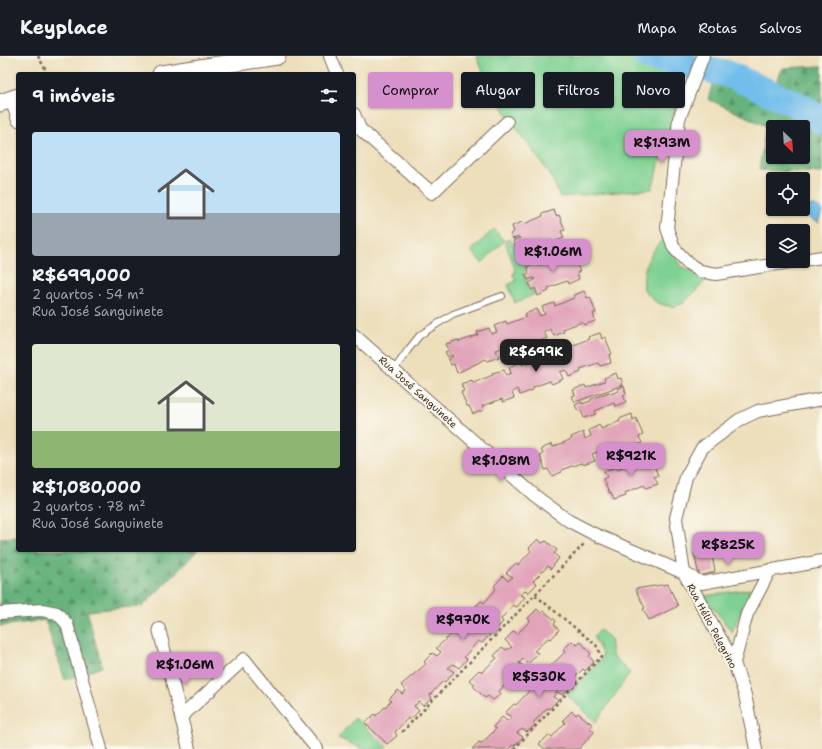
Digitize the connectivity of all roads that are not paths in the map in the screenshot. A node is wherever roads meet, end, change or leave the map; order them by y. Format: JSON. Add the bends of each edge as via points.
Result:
{"nodes":[{"id":1,"x":277,"y":56,"type":"edge"},
{"id":2,"x":330,"y":56,"type":"edge"},
{"id":3,"x":703,"y":56,"type":"edge"},
{"id":4,"x":174,"y":72,"type":"edge"},
{"id":5,"x":336,"y":72,"type":"edge"},
{"id":6,"x":10,"y":100,"type":"edge"},
{"id":7,"x":16,"y":115,"type":"edge"},
{"id":8,"x":356,"y":119,"type":"edge"},
{"id":9,"x":506,"y":122,"type":"dead end"},
{"id":10,"x":822,"y":257,"type":"edge"},
{"id":11,"x":810,"y":259,"type":"edge"},
{"id":12,"x":766,"y":266,"type":"edge"},
{"id":13,"x":502,"y":296,"type":"dead end"},
{"id":14,"x":356,"y":337,"type":"edge"},
{"id":15,"x":394,"y":370,"type":"junction"},
{"id":16,"x":822,"y":399,"type":"edge"},
{"id":17,"x":822,"y":561,"type":"edge"},
{"id":18,"x":770,"y":570,"type":"junction"},
{"id":19,"x":684,"y":573,"type":"junction"},
{"id":20,"x":0,"y":613,"type":"edge"},
{"id":21,"x":159,"y":629,"type":"dead end"},
{"id":22,"x":734,"y":663,"type":"junction"},
{"id":23,"x":180,"y":717,"type":"junction"},
{"id":24,"x":101,"y":749,"type":"edge"},
{"id":25,"x":188,"y":749,"type":"edge"},
{"id":26,"x":317,"y":749,"type":"edge"},
{"id":27,"x":756,"y":749,"type":"edge"}],
"edges":[{"from":1,"to":4,"type":"main road"},
{"from":2,"to":5,"type":"street"},
{"from":3,"to":12,"type":"street","via":[[679,119],[667,228],[674,248],[689,264],[700,271],[716,274]]},
{"from":6,"to":7,"type":"street"},
{"from":8,"to":9,"type":"street","via":[[360,129],[432,193]]},
{"from":10,"to":11,"type":"street"},
{"from":13,"to":15,"type":"lane","via":[[453,314],[420,336]]},
{"from":14,"to":15,"type":"street","name":"Rua José Sanguinete"},
{"from":15,"to":19,"type":"street","name":"Rua José Sanguinete","via":[[534,495],[569,521]]},
{"from":16,"to":19,"type":"street","via":[[758,411],[739,420],[702,448],[686,477],[676,518]]},
{"from":17,"to":18,"type":"street","name":"Rua José Sanguinete"},
{"from":18,"to":19,"type":"street","name":"Rua José Sanguinete","via":[[702,583]]},
{"from":18,"to":22,"type":"street","via":[[748,614]]},
{"from":19,"to":22,"type":"street","name":"Rua Hélio Pelegrino"},
{"from":20,"to":24,"type":"street","via":[[42,610],[57,613],[67,624]]},
{"from":21,"to":23,"type":"street"},
{"from":22,"to":27,"type":"street","name":"Rua Hélio Pelegrino","via":[[745,696]]},
{"from":23,"to":25,"type":"street"},
{"from":23,"to":26,"type":"street","via":[[244,659]]}]}
